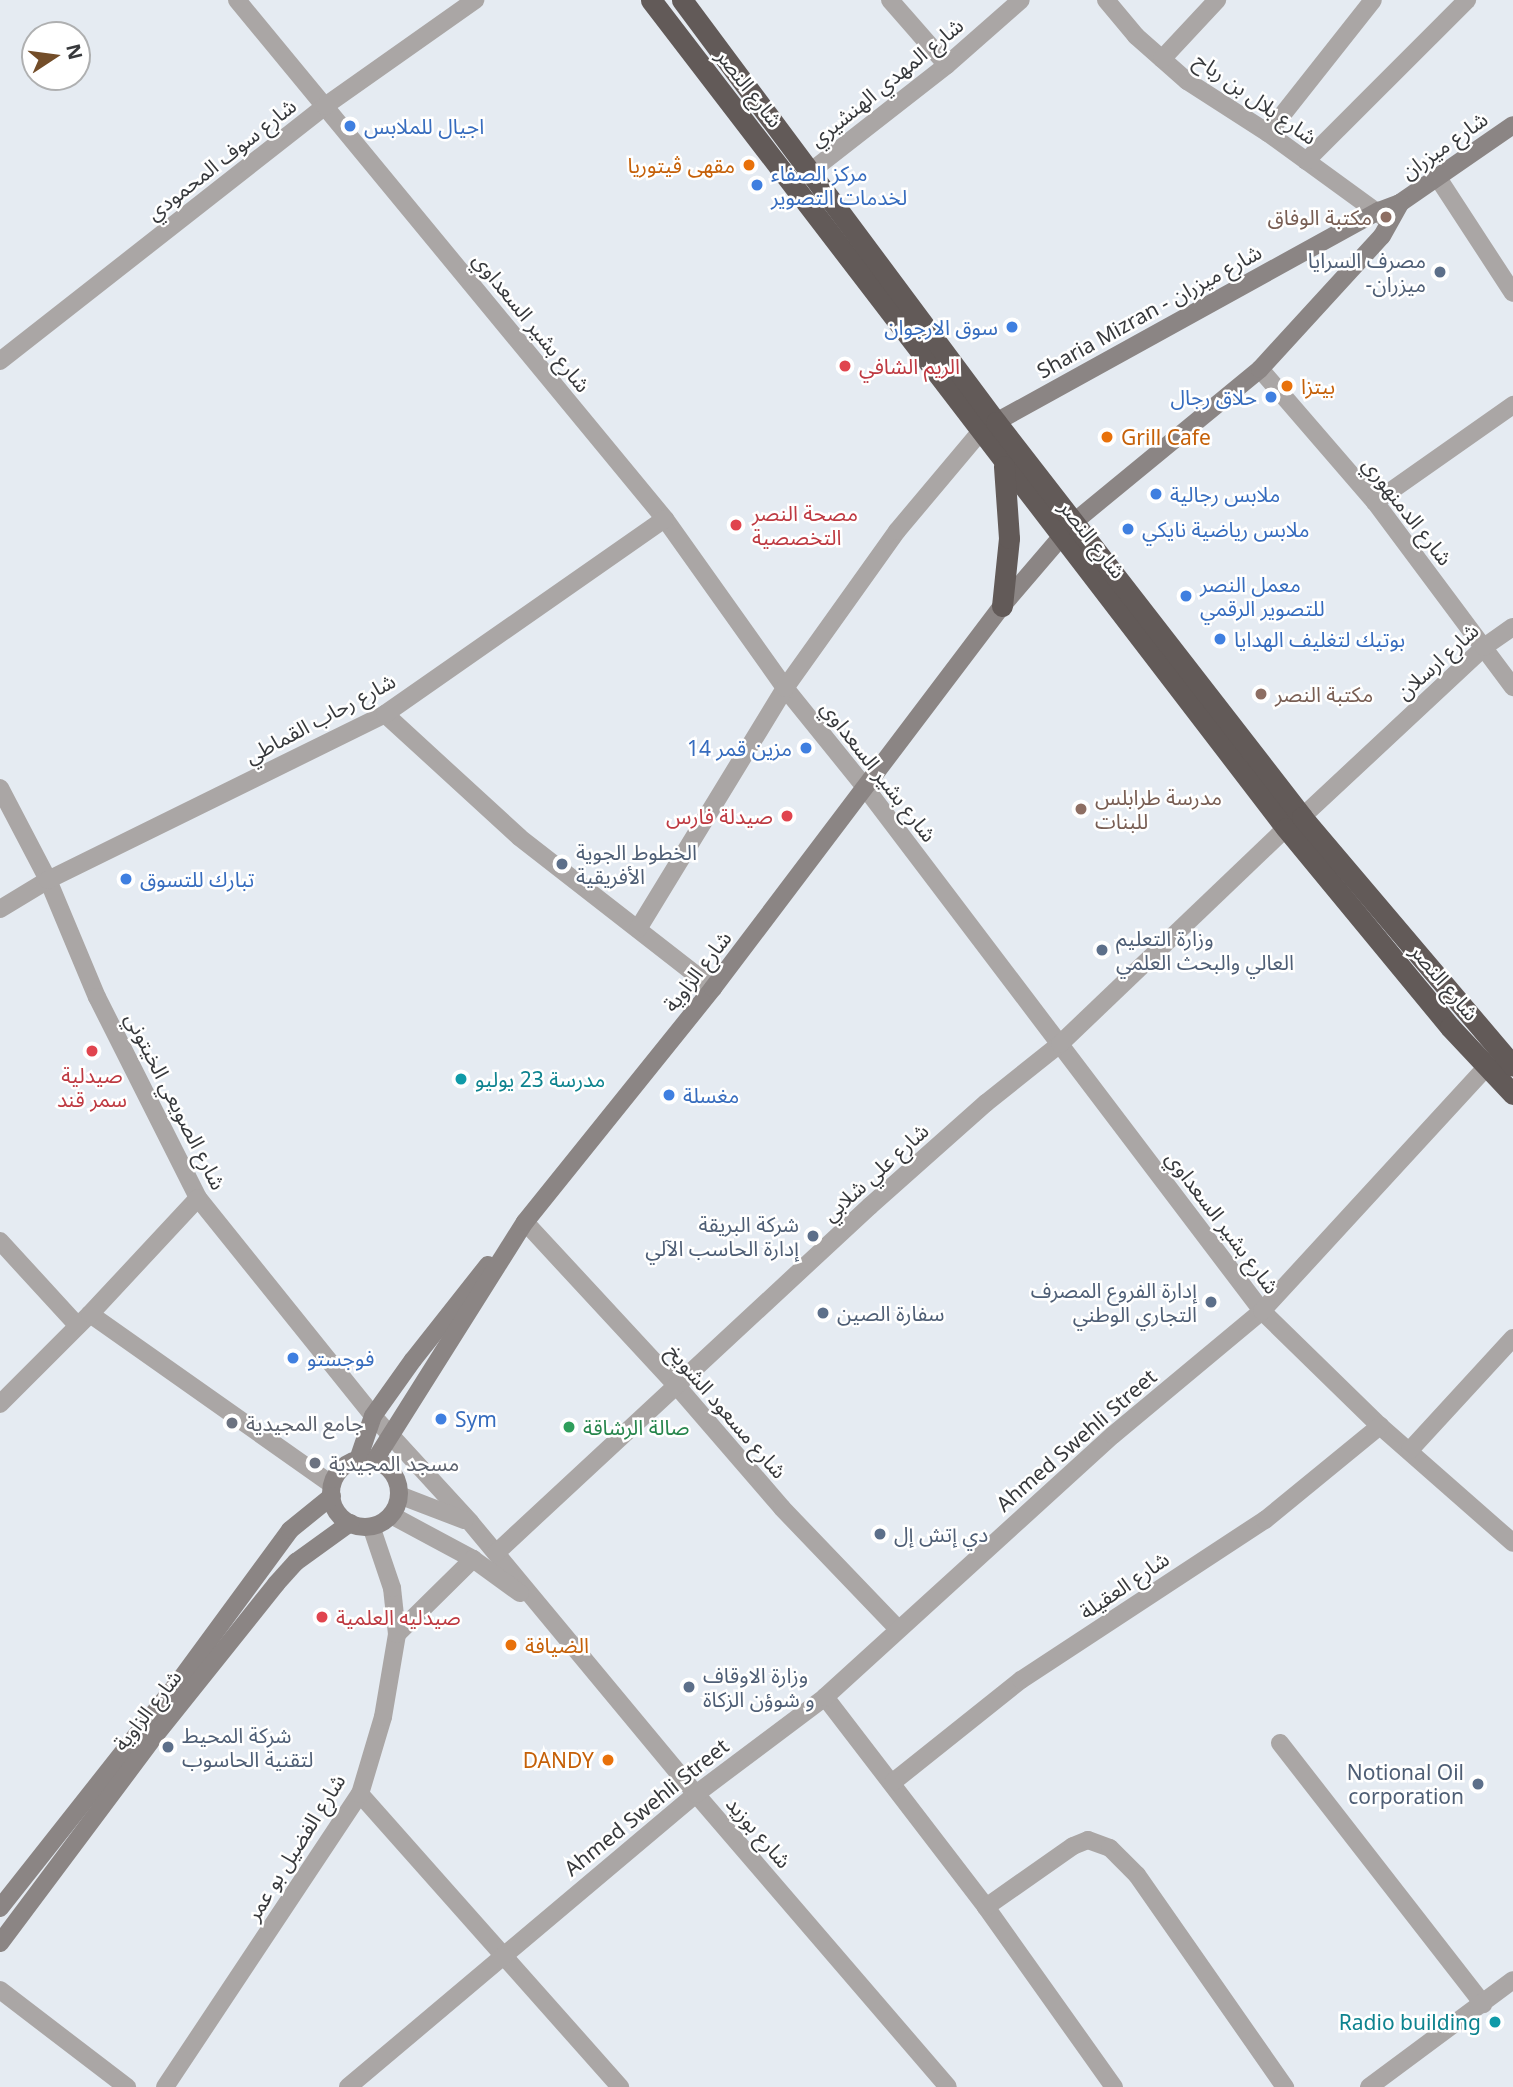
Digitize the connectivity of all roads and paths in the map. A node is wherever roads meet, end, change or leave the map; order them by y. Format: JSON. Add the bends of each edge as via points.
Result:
{"nodes":[{"id":1,"x":237,"y":0,"type":"edge"},
{"id":2,"x":475,"y":0,"type":"edge"},
{"id":3,"x":651,"y":0,"type":"edge"},
{"id":4,"x":682,"y":0,"type":"edge"},
{"id":5,"x":890,"y":0,"type":"edge"},
{"id":6,"x":1021,"y":0,"type":"edge"},
{"id":7,"x":1106,"y":0,"type":"edge"},
{"id":8,"x":1217,"y":0,"type":"edge"},
{"id":9,"x":1373,"y":0,"type":"edge"},
{"id":10,"x":1467,"y":0,"type":"edge"},
{"id":11,"x":1162,"y":59,"type":"junction"},
{"id":12,"x":947,"y":65,"type":"junction"},
{"id":13,"x":325,"y":106,"type":"junction"},
{"id":14,"x":1513,"y":125,"type":"edge"},
{"id":15,"x":1268,"y":133,"type":"junction"},
{"id":16,"x":1306,"y":161,"type":"junction"},
{"id":17,"x":810,"y":172,"type":"junction"},
{"id":18,"x":1438,"y":178,"type":"junction"},
{"id":19,"x":1400,"y":203,"type":"joint"},
{"id":20,"x":1384,"y":217,"type":"junction"},
{"id":21,"x":1513,"y":293,"type":"edge"},
{"id":22,"x":0,"y":361,"type":"edge"},
{"id":23,"x":1260,"y":369,"type":"junction"},
{"id":24,"x":1513,"y":405,"type":"edge"},
{"id":25,"x":988,"y":427,"type":"junction"},
{"id":26,"x":1004,"y":464,"type":"junction"},
{"id":27,"x":1375,"y":502,"type":"junction"},
{"id":28,"x":665,"y":519,"type":"junction"},
{"id":29,"x":1067,"y":530,"type":"junction"},
{"id":30,"x":1002,"y":606,"type":"junction"},
{"id":31,"x":1513,"y":627,"type":"edge"},
{"id":32,"x":1484,"y":646,"type":"junction"},
{"id":33,"x":1513,"y":687,"type":"edge"},
{"id":34,"x":785,"y":688,"type":"junction"},
{"id":35,"x":385,"y":714,"type":"junction"},
{"id":36,"x":864,"y":786,"type":"junction"},
{"id":37,"x":0,"y":788,"type":"edge"},
{"id":38,"x":1294,"y":822,"type":"junction"},
{"id":39,"x":48,"y":880,"type":"junction"},
{"id":40,"x":0,"y":909,"type":"edge"},
{"id":41,"x":638,"y":929,"type":"junction"},
{"id":42,"x":713,"y":988,"type":"junction"},
{"id":43,"x":1060,"y":1044,"type":"junction"},
{"id":44,"x":1503,"y":1057,"type":"edge"},
{"id":45,"x":1513,"y":1094,"type":"edge"},
{"id":46,"x":198,"y":1198,"type":"junction"},
{"id":47,"x":525,"y":1223,"type":"junction"},
{"id":48,"x":0,"y":1241,"type":"edge"},
{"id":49,"x":506,"y":1249,"type":"junction"},
{"id":50,"x":1262,"y":1311,"type":"junction"},
{"id":51,"x":84,"y":1320,"type":"junction"},
{"id":52,"x":1513,"y":1338,"type":"edge"},
{"id":53,"x":676,"y":1385,"type":"junction"},
{"id":54,"x":0,"y":1404,"type":"edge"},
{"id":55,"x":373,"y":1416,"type":"junction"},
{"id":56,"x":1380,"y":1426,"type":"junction"},
{"id":57,"x":390,"y":1434,"type":"junction"},
{"id":58,"x":1410,"y":1450,"type":"junction"},
{"id":59,"x":367,"y":1460,"type":"junction"},
{"id":60,"x":332,"y":1490,"type":"junction"},
{"id":61,"x":399,"y":1495,"type":"junction"},
{"id":62,"x":391,"y":1515,"type":"junction"},
{"id":63,"x":470,"y":1522,"type":"junction"},
{"id":64,"x":350,"y":1523,"type":"junction"},
{"id":65,"x":371,"y":1526,"type":"junction"},
{"id":66,"x":1510,"y":1534,"type":"edge"},
{"id":67,"x":496,"y":1553,"type":"junction"},
{"id":68,"x":473,"y":1559,"type":"junction"},
{"id":69,"x":537,"y":1605,"type":"junction"},
{"id":70,"x":897,"y":1628,"type":"junction"},
{"id":71,"x":397,"y":1633,"type":"junction"},
{"id":72,"x":825,"y":1697,"type":"junction"},
{"id":73,"x":1280,"y":1743,"type":"dead end"},
{"id":74,"x":893,"y":1782,"type":"junction"},
{"id":75,"x":360,"y":1794,"type":"junction"},
{"id":76,"x":696,"y":1794,"type":"junction"},
{"id":77,"x":986,"y":1907,"type":"junction"},
{"id":78,"x":0,"y":1908,"type":"edge"},
{"id":79,"x":0,"y":1943,"type":"edge"},
{"id":80,"x":502,"y":1954,"type":"junction"},
{"id":81,"x":1513,"y":1980,"type":"edge"},
{"id":82,"x":0,"y":1990,"type":"edge"},
{"id":83,"x":1483,"y":2004,"type":"junction"},
{"id":84,"x":943,"y":2085,"type":"edge"},
{"id":85,"x":127,"y":2087,"type":"edge"},
{"id":86,"x":165,"y":2087,"type":"edge"},
{"id":87,"x":348,"y":2087,"type":"edge"},
{"id":88,"x":620,"y":2087,"type":"edge"},
{"id":89,"x":1114,"y":2087,"type":"edge"},
{"id":90,"x":1285,"y":2087,"type":"edge"},
{"id":91,"x":1369,"y":2087,"type":"edge"}],
"edges":[{"from":1,"to":13,"type":"street","name":"شارع بشير السعداوي"},
{"from":2,"to":13,"type":"street","name":"شارع سوف المحمودي"},
{"from":3,"to":25,"type":"highway","name":"شارع النصر"},
{"from":4,"to":17,"type":"highway","name":"شارع النصر"},
{"from":5,"to":12,"type":"street"},
{"from":6,"to":12,"type":"street","name":"شارع المهدي الهنشيري"},
{"from":7,"to":11,"type":"street","name":"شارع بلال بن رباح"},
{"from":8,"to":11,"type":"street"},
{"from":9,"to":15,"type":"street"},
{"from":10,"to":16,"type":"street"},
{"from":11,"to":15,"type":"street","name":"شارع بلال بن رباح","via":[[1187,81]]},
{"from":12,"to":17,"type":"street","name":"شارع المهدي الهنشيري"},
{"from":13,"to":22,"type":"street","name":"شارع سوف المحمودي"},
{"from":13,"to":28,"type":"street","name":"شارع بشير السعداوي"},
{"from":14,"to":18,"type":"main road","name":"شارع ميزران"},
{"from":15,"to":16,"type":"street","name":"شارع بلال بن رباح"},
{"from":16,"to":20,"type":"street","name":"شارع بلال بن رباح"},
{"from":17,"to":25,"type":"highway","name":"شارع النصر"},
{"from":18,"to":19,"type":"main road","name":"شارع ميزران"},
{"from":18,"to":21,"type":"street"},
{"from":19,"to":20,"type":"main road","name":"Sharia Mizran - شارع ميزران"},
{"from":20,"to":23,"type":"main road","name":"شارع الزاوية","via":[[1382,236]]},
{"from":20,"to":25,"type":"main road","name":"Sharia Mizran - شارع ميزران"},
{"from":23,"to":27,"type":"street","name":"شارع الدمنهوري"},
{"from":23,"to":29,"type":"main road","name":"شارع الزاوية"},
{"from":24,"to":27,"type":"street"},
{"from":25,"to":26,"type":"highway","name":"شارع النصر"},
{"from":25,"to":29,"type":"highway","name":"شارع النصر"},
{"from":25,"to":34,"type":"street","via":[[897,530]]},
{"from":26,"to":29,"type":"highway","name":"شارع النصر"},
{"from":26,"to":30,"type":"highway","via":[[1009,538]]},
{"from":27,"to":32,"type":"street","name":"شارع الدمنهوري"},
{"from":28,"to":34,"type":"street","name":"شارع بشير السعداوي"},
{"from":28,"to":35,"type":"street","name":"شارع رحاب القماطي"},
{"from":29,"to":30,"type":"main road","name":"شارع الزاوية"},
{"from":29,"to":38,"type":"highway","name":"شارع النصر"},
{"from":30,"to":36,"type":"main road","name":"شارع الزاوية"},
{"from":31,"to":32,"type":"street","name":"شارع ارسلان"},
{"from":32,"to":33,"type":"street","name":"شارع الدمنهوري"},
{"from":32,"to":38,"type":"street","name":"شارع ارسلان"},
{"from":34,"to":36,"type":"street","name":"شارع بشير السعداوي"},
{"from":34,"to":41,"type":"street"},
{"from":35,"to":39,"type":"street","name":"شارع رحاب القماطي"},
{"from":35,"to":41,"type":"street","via":[[519,837]]},
{"from":36,"to":42,"type":"main road","name":"شارع الزاوية"},
{"from":36,"to":43,"type":"street","name":"شارع بشير السعداوي"},
{"from":37,"to":39,"type":"street","name":"شارع الصويعي الخيتوني"},
{"from":38,"to":43,"type":"street","name":"شارع علي شلابي"},
{"from":38,"to":44,"type":"highway","name":"شارع النصر"},
{"from":39,"to":40,"type":"street","name":"شارع رحاب القماطي"},
{"from":39,"to":46,"type":"street","name":"شارع الصويعي الخيتوني","via":[[97,997]]},
{"from":41,"to":42,"type":"street"},
{"from":42,"to":47,"type":"main road","name":"شارع الزاوية"},
{"from":43,"to":50,"type":"street","name":"شارع بشير السعداوي"},
{"from":43,"to":53,"type":"street","name":"شارع علي شلابي","via":[[967,1119]]},
{"from":44,"to":45,"type":"highway","name":"شارع النصر"},
{"from":44,"to":50,"type":"street","name":"Ahmed Swehli Street"},
{"from":46,"to":51,"type":"street"},
{"from":46,"to":55,"type":"street","name":"شارع الصويعي الخيتوني"},
{"from":47,"to":49,"type":"main road","name":"شارع الزاوية"},
{"from":47,"to":53,"type":"street","name":"شارع مسعود الشويخ"},
{"from":48,"to":51,"type":"street"},
{"from":49,"to":55,"type":"main road","via":[[468,1288]]},
{"from":49,"to":57,"type":"main road","name":"شارع الزاوية"},
{"from":50,"to":56,"type":"street","name":"شارع بشير السعداوي"},
{"from":50,"to":70,"type":"street","name":"Ahmed Swehli Street","via":[[1113,1435]]},
{"from":51,"to":54,"type":"street"},
{"from":51,"to":60,"type":"street"},
{"from":52,"to":58,"type":"street"},
{"from":53,"to":67,"type":"street","name":"شارع علي شلابي"},
{"from":53,"to":70,"type":"street","name":"شارع مسعود الشويخ","via":[[782,1508]]},
{"from":55,"to":57,"type":"street","name":"شارع الصويعي الخيتوني"},
{"from":55,"to":59,"type":"main road"},
{"from":56,"to":58,"type":"street","name":"شارع بشير السعداوي"},
{"from":56,"to":74,"type":"street","name":"شارع العقيلة","via":[[1274,1513],[1021,1680]]},
{"from":57,"to":59,"type":"main road","name":"شارع الزاوية"},
{"from":57,"to":63,"type":"street","name":"شارع الصويعي الخيتوني"},
{"from":58,"to":66,"type":"street","name":"شارع بشير السعداوي"},
{"from":59,"to":60,"type":"main road","via":[[341,1468]]},
{"from":59,"to":61,"type":"main road","via":[[393,1473]]},
{"from":60,"to":64,"type":"main road","via":[[341,1516]]},
{"from":60,"to":78,"type":"main road","name":"شارع الزاوية","via":[[290,1530],[177,1684]]},
{"from":61,"to":62,"type":"main road"},
{"from":61,"to":63,"type":"street"},
{"from":62,"to":65,"type":"main road"},
{"from":62,"to":68,"type":"street"},
{"from":63,"to":67,"type":"street","name":"شارع الصويعي الخيتوني"},
{"from":64,"to":65,"type":"main road"},
{"from":64,"to":79,"type":"main road","name":"شارع الزاوية","via":[[296,1562],[276,1584]]},
{"from":65,"to":71,"type":"street","name":"شارع الفضيل بو عمر","via":[[392,1587]]},
{"from":67,"to":69,"type":"street","name":"شارع الصويعي الخيتوني"},
{"from":68,"to":69,"type":"street"},
{"from":68,"to":71,"type":"street"},
{"from":69,"to":76,"type":"street","name":"شارع بوزيد"},
{"from":70,"to":72,"type":"street","name":"Ahmed Swehli Street"},
{"from":71,"to":75,"type":"street","name":"شارع الفضيل بو عمر","via":[[383,1717]]},
{"from":72,"to":74,"type":"street"},
{"from":72,"to":76,"type":"street","name":"Ahmed Swehli Street"},
{"from":73,"to":83,"type":"street"},
{"from":74,"to":77,"type":"street"},
{"from":75,"to":80,"type":"street"},
{"from":75,"to":86,"type":"street","name":"شارع الفضيل بو عمر"},
{"from":76,"to":80,"type":"street","name":"Ahmed Swehli Street"},
{"from":76,"to":84,"type":"street","name":"شارع بوزيد"},
{"from":77,"to":89,"type":"street"},
{"from":77,"to":90,"type":"street","via":[[1073,1846],[1088,1839],[1110,1848],[1137,1875]]},
{"from":80,"to":87,"type":"street","name":"Ahmed Swehli Street"},
{"from":80,"to":88,"type":"street"},
{"from":81,"to":83,"type":"street"},
{"from":82,"to":85,"type":"street"},
{"from":83,"to":91,"type":"street"}]}
